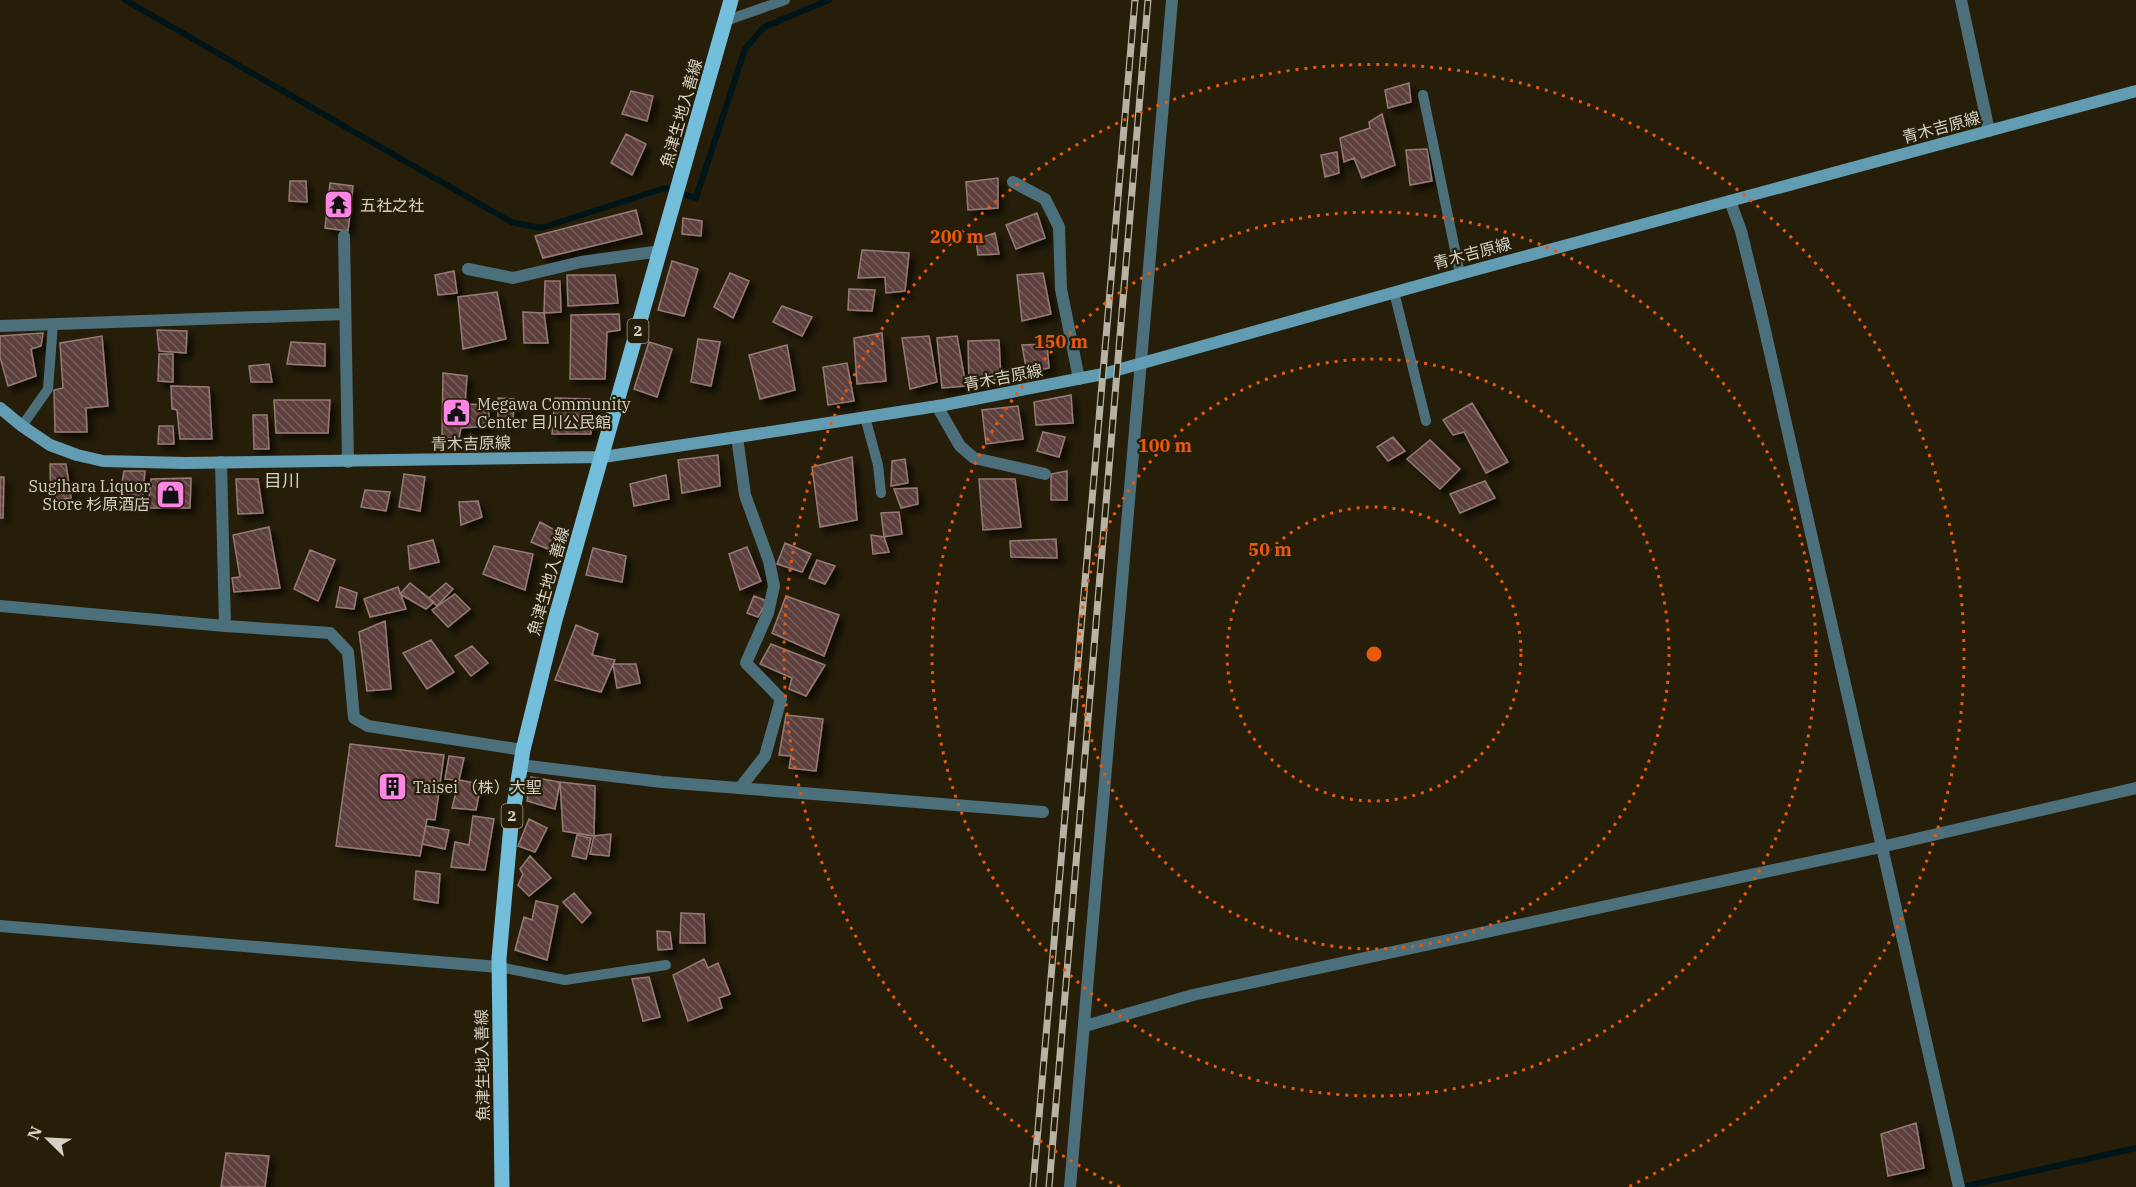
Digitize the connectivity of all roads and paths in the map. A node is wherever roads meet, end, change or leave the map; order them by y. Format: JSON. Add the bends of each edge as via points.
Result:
{"nodes":[{"id":1,"x":731,"y":0,"type":"edge"},
{"id":2,"x":785,"y":0,"type":"edge"},
{"id":3,"x":1172,"y":0,"type":"edge"},
{"id":4,"x":1961,"y":0,"type":"edge"},
{"id":5,"x":725,"y":21,"type":"junction"},
{"id":6,"x":2136,"y":91,"type":"edge"},
{"id":7,"x":1423,"y":95,"type":"dead end"},
{"id":8,"x":1989,"y":131,"type":"junction"},
{"id":9,"x":1012,"y":182,"type":"dead end"},
{"id":10,"x":1730,"y":201,"type":"junction"},
{"id":11,"x":344,"y":236,"type":"dead end"},
{"id":12,"x":661,"y":251,"type":"junction"},
{"id":13,"x":468,"y":269,"type":"dead end"},
{"id":14,"x":1460,"y":273,"type":"junction"},
{"id":15,"x":1394,"y":292,"type":"junction"},
{"id":16,"x":345,"y":314,"type":"junction"},
{"id":17,"x":53,"y":324,"type":"junction"},
{"id":18,"x":0,"y":326,"type":"edge"},
{"id":19,"x":1142,"y":363,"type":"junction"},
{"id":20,"x":1079,"y":379,"type":"junction"},
{"id":21,"x":937,"y":406,"type":"junction"},
{"id":22,"x":0,"y":408,"type":"edge"},
{"id":23,"x":865,"y":417,"type":"junction"},
{"id":24,"x":1426,"y":421,"type":"dead end"},
{"id":25,"x":22,"y":426,"type":"junction"},
{"id":26,"x":737,"y":437,"type":"junction"},
{"id":27,"x":603,"y":457,"type":"junction"},
{"id":28,"x":221,"y":462,"type":"junction"},
{"id":29,"x":348,"y":462,"type":"junction"},
{"id":30,"x":1045,"y":474,"type":"dead end"},
{"id":31,"x":881,"y":493,"type":"dead end"},
{"id":32,"x":0,"y":606,"type":"edge"},
{"id":33,"x":225,"y":626,"type":"junction"},
{"id":34,"x":521,"y":758,"type":"junction"},
{"id":35,"x":740,"y":788,"type":"junction"},
{"id":36,"x":2136,"y":788,"type":"edge"},
{"id":37,"x":1043,"y":812,"type":"dead end"},
{"id":38,"x":1881,"y":847,"type":"junction"},
{"id":39,"x":0,"y":927,"type":"edge"},
{"id":40,"x":666,"y":965,"type":"dead end"},
{"id":41,"x":499,"y":967,"type":"junction"},
{"id":42,"x":1085,"y":1026,"type":"junction"},
{"id":43,"x":502,"y":1187,"type":"edge"},
{"id":44,"x":1070,"y":1187,"type":"edge"},
{"id":45,"x":1959,"y":1187,"type":"edge"}],
"edges":[{"from":1,"to":5,"type":"main road","name":"魚津生地入善線","number":"2"},
{"from":2,"to":5,"type":"lane"},
{"from":3,"to":19,"type":"street"},
{"from":4,"to":8,"type":"street"},
{"from":5,"to":12,"type":"main road","name":"魚津生地入善線","number":"2"},
{"from":6,"to":8,"type":"main road","name":"青木吉原線"},
{"from":7,"to":14,"type":"lane"},
{"from":8,"to":10,"type":"main road","name":"青木吉原線"},
{"from":9,"to":20,"type":"street","via":[[1045,199],[1059,227],[1061,289]]},
{"from":10,"to":14,"type":"main road","name":"青木吉原線"},
{"from":10,"to":38,"type":"street","via":[[1761,312]]},
{"from":11,"to":16,"type":"street"},
{"from":12,"to":13,"type":"street","via":[[581,262],[513,278]]},
{"from":12,"to":27,"type":"main road","name":"魚津生地入善線","number":"2"},
{"from":14,"to":15,"type":"main road","name":"青木吉原線"},
{"from":15,"to":19,"type":"main road","name":"青木吉原線"},
{"from":15,"to":24,"type":"lane"},
{"from":16,"to":17,"type":"street"},
{"from":16,"to":29,"type":"street"},
{"from":17,"to":18,"type":"street"},
{"from":17,"to":25,"type":"lane","via":[[48,389]]},
{"from":19,"to":20,"type":"main road","name":"青木吉原線"},
{"from":19,"to":42,"type":"street"},
{"from":20,"to":21,"type":"main road","name":"青木吉原線"},
{"from":21,"to":23,"type":"main road","name":"青木吉原線"},
{"from":21,"to":30,"type":"street","via":[[960,446],[974,458]]},
{"from":22,"to":25,"type":"main road","name":"青木吉原線"},
{"from":23,"to":26,"type":"main road","name":"青木吉原線"},
{"from":23,"to":31,"type":"lane"},
{"from":25,"to":28,"type":"main road","name":"青木吉原線","via":[[50,445],[103,461]]},
{"from":26,"to":27,"type":"main road","name":"青木吉原線"},
{"from":26,"to":35,"type":"street","via":[[745,495],[774,586],[768,614],[746,663],[781,699],[765,756]]},
{"from":27,"to":29,"type":"main road","name":"青木吉原線"},
{"from":27,"to":34,"type":"main road","name":"魚津生地入善線","number":"2","via":[[555,620]]},
{"from":28,"to":29,"type":"main road","name":"青木吉原線"},
{"from":28,"to":33,"type":"street"},
{"from":32,"to":33,"type":"street"},
{"from":33,"to":34,"type":"street","via":[[330,633],[348,651],[354,718],[368,726]]},
{"from":34,"to":35,"type":"street","via":[[662,782]]},
{"from":34,"to":41,"type":"main road","name":"魚津生地入善線","number":"2"},
{"from":35,"to":37,"type":"street"},
{"from":36,"to":38,"type":"street"},
{"from":38,"to":42,"type":"street","via":[[1193,995]]},
{"from":38,"to":45,"type":"street"},
{"from":39,"to":41,"type":"street"},
{"from":40,"to":41,"type":"lane","via":[[565,980]]},
{"from":41,"to":43,"type":"main road","name":"魚津生地入善線","number":"2"},
{"from":42,"to":44,"type":"street"}]}
